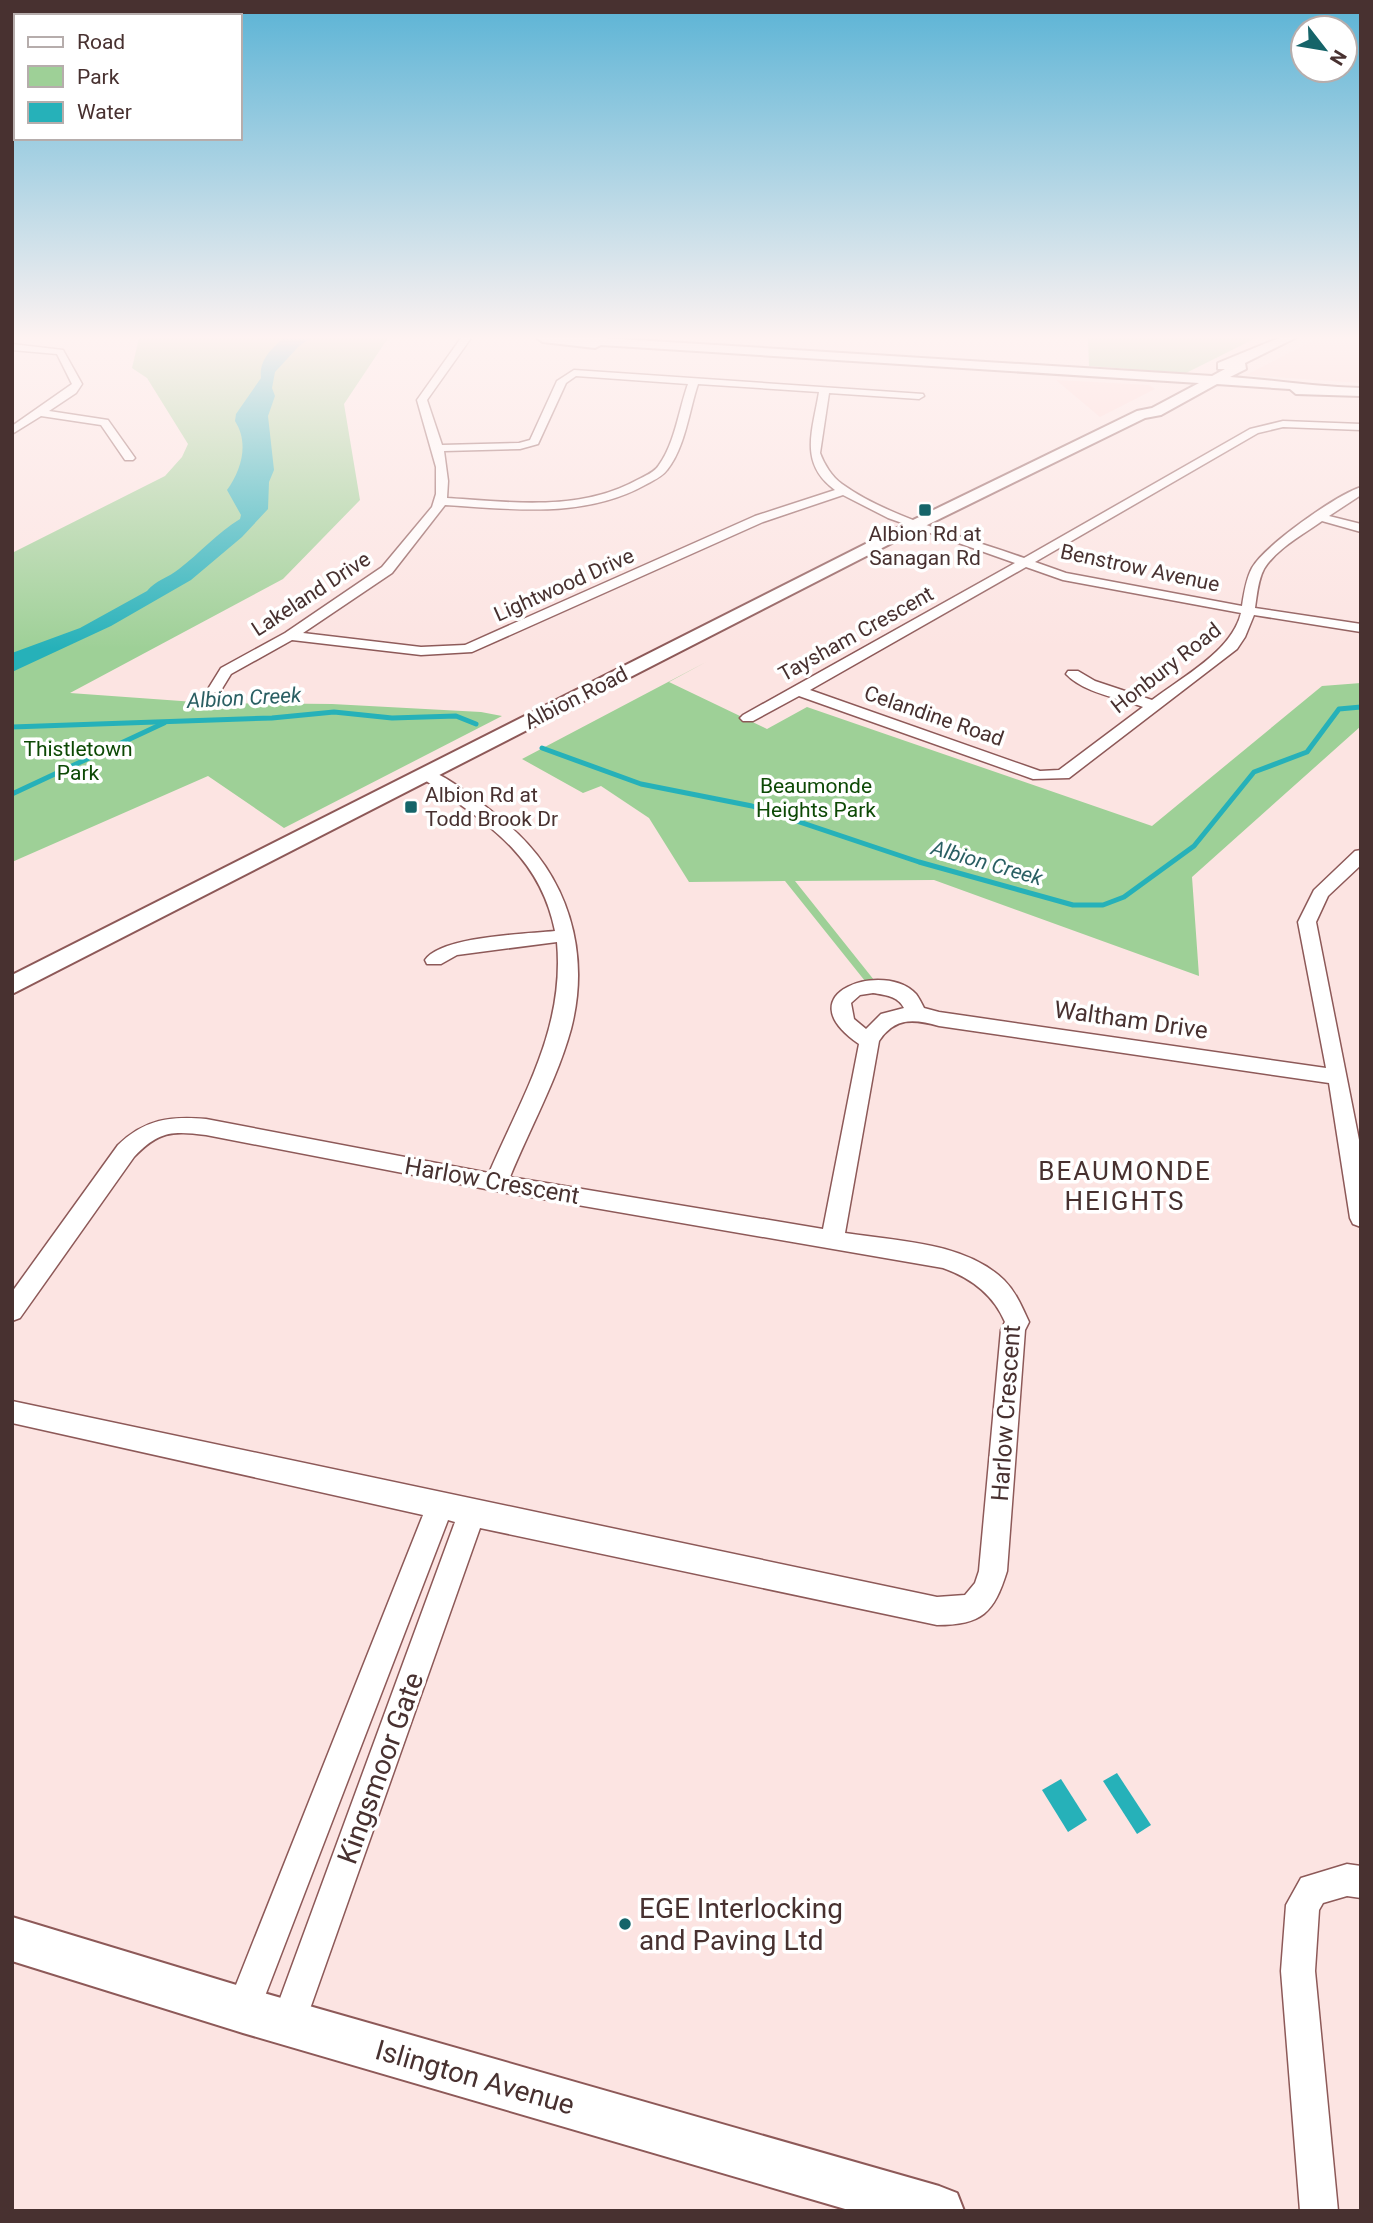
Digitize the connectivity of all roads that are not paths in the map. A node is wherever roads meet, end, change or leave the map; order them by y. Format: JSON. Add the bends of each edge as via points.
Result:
{"nodes":[{"id":1,"x":118,"y":442,"type":"edge"},
{"id":2,"x":437,"y":442,"type":"edge"},
{"id":3,"x":534,"y":442,"type":"edge"},
{"id":4,"x":673,"y":442,"type":"edge"},
{"id":5,"x":818,"y":442,"type":"edge"},
{"id":6,"x":1085,"y":442,"type":"edge"},
{"id":7,"x":1235,"y":442,"type":"edge"},
{"id":8,"x":439,"y":448,"type":"junction"},
{"id":9,"x":129,"y":458,"type":"dead end"},
{"id":10,"x":1361,"y":490,"type":"edge"},
{"id":11,"x":842,"y":491,"type":"junction"},
{"id":12,"x":440,"y":501,"type":"junction"},
{"id":13,"x":1321,"y":517,"type":"junction"},
{"id":14,"x":917,"y":524,"type":"junction"},
{"id":15,"x":1361,"y":528,"type":"edge"},
{"id":16,"x":1023,"y":562,"type":"junction"},
{"id":17,"x":1248,"y":611,"type":"junction"},
{"id":18,"x":1361,"y":628,"type":"edge"},
{"id":19,"x":290,"y":636,"type":"junction"},
{"id":20,"x":1073,"y":674,"type":"dead end"},
{"id":21,"x":215,"y":689,"type":"dead end"},
{"id":22,"x":798,"y":691,"type":"junction"},
{"id":23,"x":1153,"y":705,"type":"junction"},
{"id":24,"x":748,"y":718,"type":"dead end"},
{"id":25,"x":428,"y":775,"type":"junction"},
{"id":26,"x":1057,"y":776,"type":"joint"},
{"id":27,"x":1361,"y":855,"type":"edge"},
{"id":28,"x":566,"y":935,"type":"junction"},
{"id":29,"x":434,"y":960,"type":"dead end"},
{"id":30,"x":12,"y":986,"type":"edge"},
{"id":31,"x":917,"y":1013,"type":"junction"},
{"id":32,"x":869,"y":1041,"type":"junction"},
{"id":33,"x":1338,"y":1077,"type":"junction"},
{"id":34,"x":496,"y":1183,"type":"junction"},
{"id":35,"x":1361,"y":1218,"type":"edge"},
{"id":36,"x":832,"y":1240,"type":"junction"},
{"id":37,"x":12,"y":1311,"type":"edge"},
{"id":38,"x":12,"y":1412,"type":"edge"},
{"id":39,"x":440,"y":1506,"type":"junction"},
{"id":40,"x":472,"y":1513,"type":"junction"},
{"id":41,"x":1361,"y":1882,"type":"edge"},
{"id":42,"x":12,"y":1939,"type":"edge"},
{"id":43,"x":243,"y":2010,"type":"junction"},
{"id":44,"x":288,"y":2023,"type":"junction"},
{"id":45,"x":939,"y":2211,"type":"edge"},
{"id":46,"x":1318,"y":2211,"type":"edge"}],
"edges":[{"from":1,"to":9,"type":"street"},
{"from":2,"to":8,"type":"street"},
{"from":3,"to":8,"type":"street"},
{"from":4,"to":12,"type":"street","via":[[664,467],[635,487],[608,496],[537,506]]},
{"from":5,"to":11,"type":"street","via":[[816,453],[823,471]]},
{"from":6,"to":14,"type":"main road","name":"Albion Road"},
{"from":7,"to":16,"type":"street","name":"Taysham Crescent"},
{"from":8,"to":12,"type":"street"},
{"from":10,"to":13,"type":"street","name":"Honbury Road"},
{"from":11,"to":14,"type":"street","name":"Benstrow Avenue"},
{"from":11,"to":19,"type":"street","name":"Lightwood Drive","via":[[759,519],[467,649],[421,651]]},
{"from":12,"to":19,"type":"street","name":"Lakeland Drive","via":[[387,570]]},
{"from":13,"to":15,"type":"street"},
{"from":13,"to":17,"type":"street","name":"Honbury Road","via":[[1261,563]]},
{"from":14,"to":16,"type":"street","name":"Benstrow Avenue"},
{"from":14,"to":25,"type":"main road","name":"Albion Road"},
{"from":16,"to":17,"type":"street","name":"Benstrow Avenue","via":[[1106,586]]},
{"from":16,"to":22,"type":"street","name":"Taysham Crescent"},
{"from":17,"to":18,"type":"street","name":"Benstrow Avenue"},
{"from":17,"to":23,"type":"street","name":"Honbury Road","via":[[1247,625],[1232,646]]},
{"from":19,"to":21,"type":"street","name":"Lakeland Drive","via":[[226,671]]},
{"from":20,"to":23,"type":"street"},
{"from":22,"to":24,"type":"street","name":"Taysham Crescent"},
{"from":22,"to":26,"type":"street","name":"Celandine Road","via":[[1039,776]]},
{"from":23,"to":26,"type":"street","name":"Honbury Road"},
{"from":25,"to":28,"type":"street","via":[[496,824],[531,856],[559,906]]},
{"from":25,"to":30,"type":"main road","name":"Albion Road"},
{"from":27,"to":33,"type":"street","via":[[1320,894],[1307,922]]},
{"from":28,"to":29,"type":"street","via":[[453,950]]},
{"from":28,"to":34,"type":"street","via":[[562,1022]]},
{"from":31,"to":32,"type":"street","name":"Waltham Drive","via":[[900,1014],[877,1025]]},
{"from":31,"to":32,"type":"street","via":[[908,997],[892,989],[854,990],[841,1002],[841,1016]]},
{"from":31,"to":33,"type":"street","name":"Waltham Drive"},
{"from":32,"to":36,"type":"street"},
{"from":33,"to":35,"type":"street"},
{"from":34,"to":36,"type":"street","name":"Harlow Crescent"},
{"from":34,"to":37,"type":"street","name":"Harlow Crescent","via":[[206,1127],[166,1124],[126,1151]]},
{"from":36,"to":40,"type":"street","name":"Harlow Crescent","via":[[964,1265],[989,1280],[1009,1301],[1017,1322],[993,1571],[987,1593],[976,1607],[937,1611]]},
{"from":38,"to":39,"type":"street","name":"Harlow Crescent"},
{"from":39,"to":40,"type":"street","name":"Harlow Crescent"},
{"from":39,"to":43,"type":"street","name":"Kingsmoor Gate"},
{"from":40,"to":44,"type":"street","name":"Kingsmoor Gate"},
{"from":41,"to":46,"type":"street","via":[[1347,1880],[1313,1890],[1304,1905],[1298,1971]]},
{"from":42,"to":43,"type":"main road","name":"Islington Avenue"},
{"from":43,"to":44,"type":"main road","name":"Islington Avenue"},
{"from":44,"to":45,"type":"main road","name":"Islington Avenue"}]}
